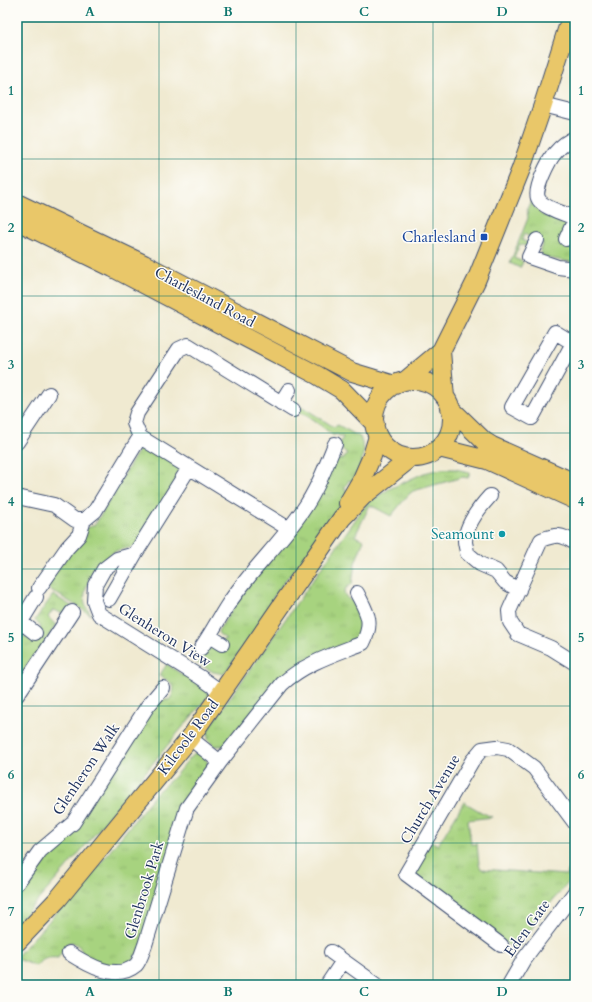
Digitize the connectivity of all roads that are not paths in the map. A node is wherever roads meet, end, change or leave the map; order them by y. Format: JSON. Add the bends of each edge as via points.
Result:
{"nodes":[{"id":1,"x":571,"y":17,"type":"edge"},
{"id":2,"x":543,"y":105,"type":"junction"},
{"id":3,"x":575,"y":113,"type":"edge"},
{"id":4,"x":575,"y":138,"type":"edge"},
{"id":5,"x":17,"y":203,"type":"edge"},
{"id":6,"x":575,"y":218,"type":"edge"},
{"id":7,"x":17,"y":221,"type":"edge"},
{"id":8,"x":566,"y":239,"type":"dead end"},
{"id":9,"x":537,"y":240,"type":"dead end"},
{"id":10,"x":575,"y":269,"type":"edge"},
{"id":11,"x":574,"y":344,"type":"edge"},
{"id":12,"x":441,"y":351,"type":"junction"},
{"id":13,"x":400,"y":383,"type":"junction"},
{"id":14,"x":289,"y":390,"type":"dead end"},
{"id":15,"x":49,"y":394,"type":"dead end"},
{"id":16,"x":448,"y":402,"type":"junction"},
{"id":17,"x":376,"y":430,"type":"junction"},
{"id":18,"x":140,"y":438,"type":"junction"},
{"id":19,"x":17,"y":442,"type":"edge"},
{"id":20,"x":335,"y":444,"type":"dead end"},
{"id":21,"x":439,"y":448,"type":"junction"},
{"id":22,"x":412,"y":458,"type":"junction"},
{"id":23,"x":189,"y":468,"type":"junction"},
{"id":24,"x":575,"y":484,"type":"edge"},
{"id":25,"x":490,"y":496,"type":"dead end"},
{"id":26,"x":17,"y":497,"type":"edge"},
{"id":27,"x":575,"y":500,"type":"edge"},
{"id":28,"x":342,"y":518,"type":"junction"},
{"id":29,"x":84,"y":520,"type":"junction"},
{"id":30,"x":289,"y":529,"type":"junction"},
{"id":31,"x":575,"y":543,"type":"edge"},
{"id":32,"x":135,"y":554,"type":"junction"},
{"id":33,"x":519,"y":590,"type":"junction"},
{"id":34,"x":358,"y":593,"type":"dead end"},
{"id":35,"x":109,"y":599,"type":"dead end"},
{"id":36,"x":72,"y":612,"type":"dead end"},
{"id":37,"x":19,"y":625,"type":"edge"},
{"id":38,"x":35,"y":633,"type":"dead end"},
{"id":39,"x":211,"y":642,"type":"dead end"},
{"id":40,"x":575,"y":663,"type":"edge"},
{"id":41,"x":163,"y":688,"type":"dead end"},
{"id":42,"x":222,"y":692,"type":"junction"},
{"id":43,"x":17,"y":695,"type":"edge"},
{"id":44,"x":190,"y":738,"type":"junction"},
{"id":45,"x":220,"y":762,"type":"junction"},
{"id":46,"x":575,"y":823,"type":"edge"},
{"id":47,"x":17,"y":883,"type":"edge"},
{"id":48,"x":574,"y":895,"type":"edge"},
{"id":49,"x":17,"y":942,"type":"edge"},
{"id":50,"x":501,"y":946,"type":"dead end"},
{"id":51,"x":331,"y":952,"type":"dead end"},
{"id":52,"x":69,"y":953,"type":"dead end"},
{"id":53,"x":344,"y":961,"type":"junction"},
{"id":54,"x":327,"y":985,"type":"edge"},
{"id":55,"x":377,"y":985,"type":"edge"},
{"id":56,"x":509,"y":985,"type":"edge"}],
"edges":[{"from":1,"to":2,"type":"main road"},
{"from":2,"to":3,"type":"street"},
{"from":2,"to":12,"type":"main road","via":[[521,169],[479,274]]},
{"from":4,"to":6,"type":"street","via":[[555,153],[546,167],[537,191],[541,203]]},
{"from":5,"to":13,"type":"main road","name":"Charlesland Road","via":[[144,264],[352,372]]},
{"from":6,"to":8,"type":"street"},
{"from":7,"to":17,"type":"main road","name":"Charlesland Road","via":[[317,375],[342,390]]},
{"from":9,"to":10,"type":"street","via":[[529,257],[558,267]]},
{"from":11,"to":11,"type":"street","via":[[532,418],[512,407],[555,332]]},
{"from":12,"to":13,"type":"main road"},
{"from":12,"to":16,"type":"main road"},
{"from":13,"to":16,"type":"main road","via":[[415,380],[426,382],[436,388]]},
{"from":13,"to":17,"type":"main road","via":[[378,401],[375,412]]},
{"from":14,"to":18,"type":"street","via":[[287,406],[188,345],[179,349],[137,413],[134,423]]},
{"from":15,"to":19,"type":"street"},
{"from":16,"to":21,"type":"main road","via":[[452,419],[451,430]]},
{"from":16,"to":24,"type":"main road","via":[[484,441]]},
{"from":17,"to":22,"type":"main road","via":[[384,445],[392,452]]},
{"from":17,"to":28,"type":"main road","via":[[372,456]]},
{"from":18,"to":23,"type":"street"},
{"from":18,"to":29,"type":"street","via":[[95,511]]},
{"from":20,"to":30,"type":"street","name":"Glenheron View","via":[[304,509]]},
{"from":21,"to":22,"type":"main road","via":[[431,454]]},
{"from":21,"to":27,"type":"main road","via":[[487,460]]},
{"from":22,"to":28,"type":"main road","via":[[362,497]]},
{"from":23,"to":30,"type":"street"},
{"from":23,"to":32,"type":"street","name":"Glenheron View"},
{"from":25,"to":33,"type":"street","via":[[469,525],[465,541],[467,553],[480,564],[496,571],[505,582]]},
{"from":26,"to":29,"type":"street","via":[[54,505],[75,520]]},
{"from":28,"to":42,"type":"main road","name":"Kilcoole Road"},
{"from":29,"to":37,"type":"street","via":[[79,535],[67,548]]},
{"from":30,"to":39,"type":"street","name":"Glenheron View","via":[[227,606]]},
{"from":31,"to":33,"type":"street","via":[[568,538],[555,535],[542,540]]},
{"from":32,"to":35,"type":"street","name":"Glenheron View"},
{"from":32,"to":42,"type":"street","name":"Glenheron View","via":[[117,559],[104,569],[95,585],[94,601],[99,614]]},
{"from":33,"to":40,"type":"street","via":[[509,611],[510,622],[518,634],[551,648]]},
{"from":34,"to":45,"type":"street","name":"Glenbrook Park","via":[[369,617],[368,634],[363,643],[293,674],[282,684]]},
{"from":36,"to":43,"type":"street"},
{"from":37,"to":38,"type":"street"},
{"from":41,"to":47,"type":"street","name":"Glenheron Walk","via":[[147,707],[73,823],[40,851]]},
{"from":42,"to":44,"type":"main road","name":"Kilcoole Road"},
{"from":44,"to":45,"type":"street"},
{"from":44,"to":49,"type":"main road","name":"Kilcoole Road","via":[[58,899]]},
{"from":45,"to":52,"type":"street","name":"Glenbrook Park","via":[[187,808],[137,964],[123,972],[106,971]]},
{"from":46,"to":50,"type":"street","name":"Church Avenue","via":[[534,768],[508,749],[482,749],[472,761],[406,874]]},
{"from":48,"to":56,"type":"street","name":"Eden Gate","via":[[524,959]]},
{"from":51,"to":53,"type":"street"},
{"from":53,"to":54,"type":"street"},
{"from":53,"to":55,"type":"street"}]}
